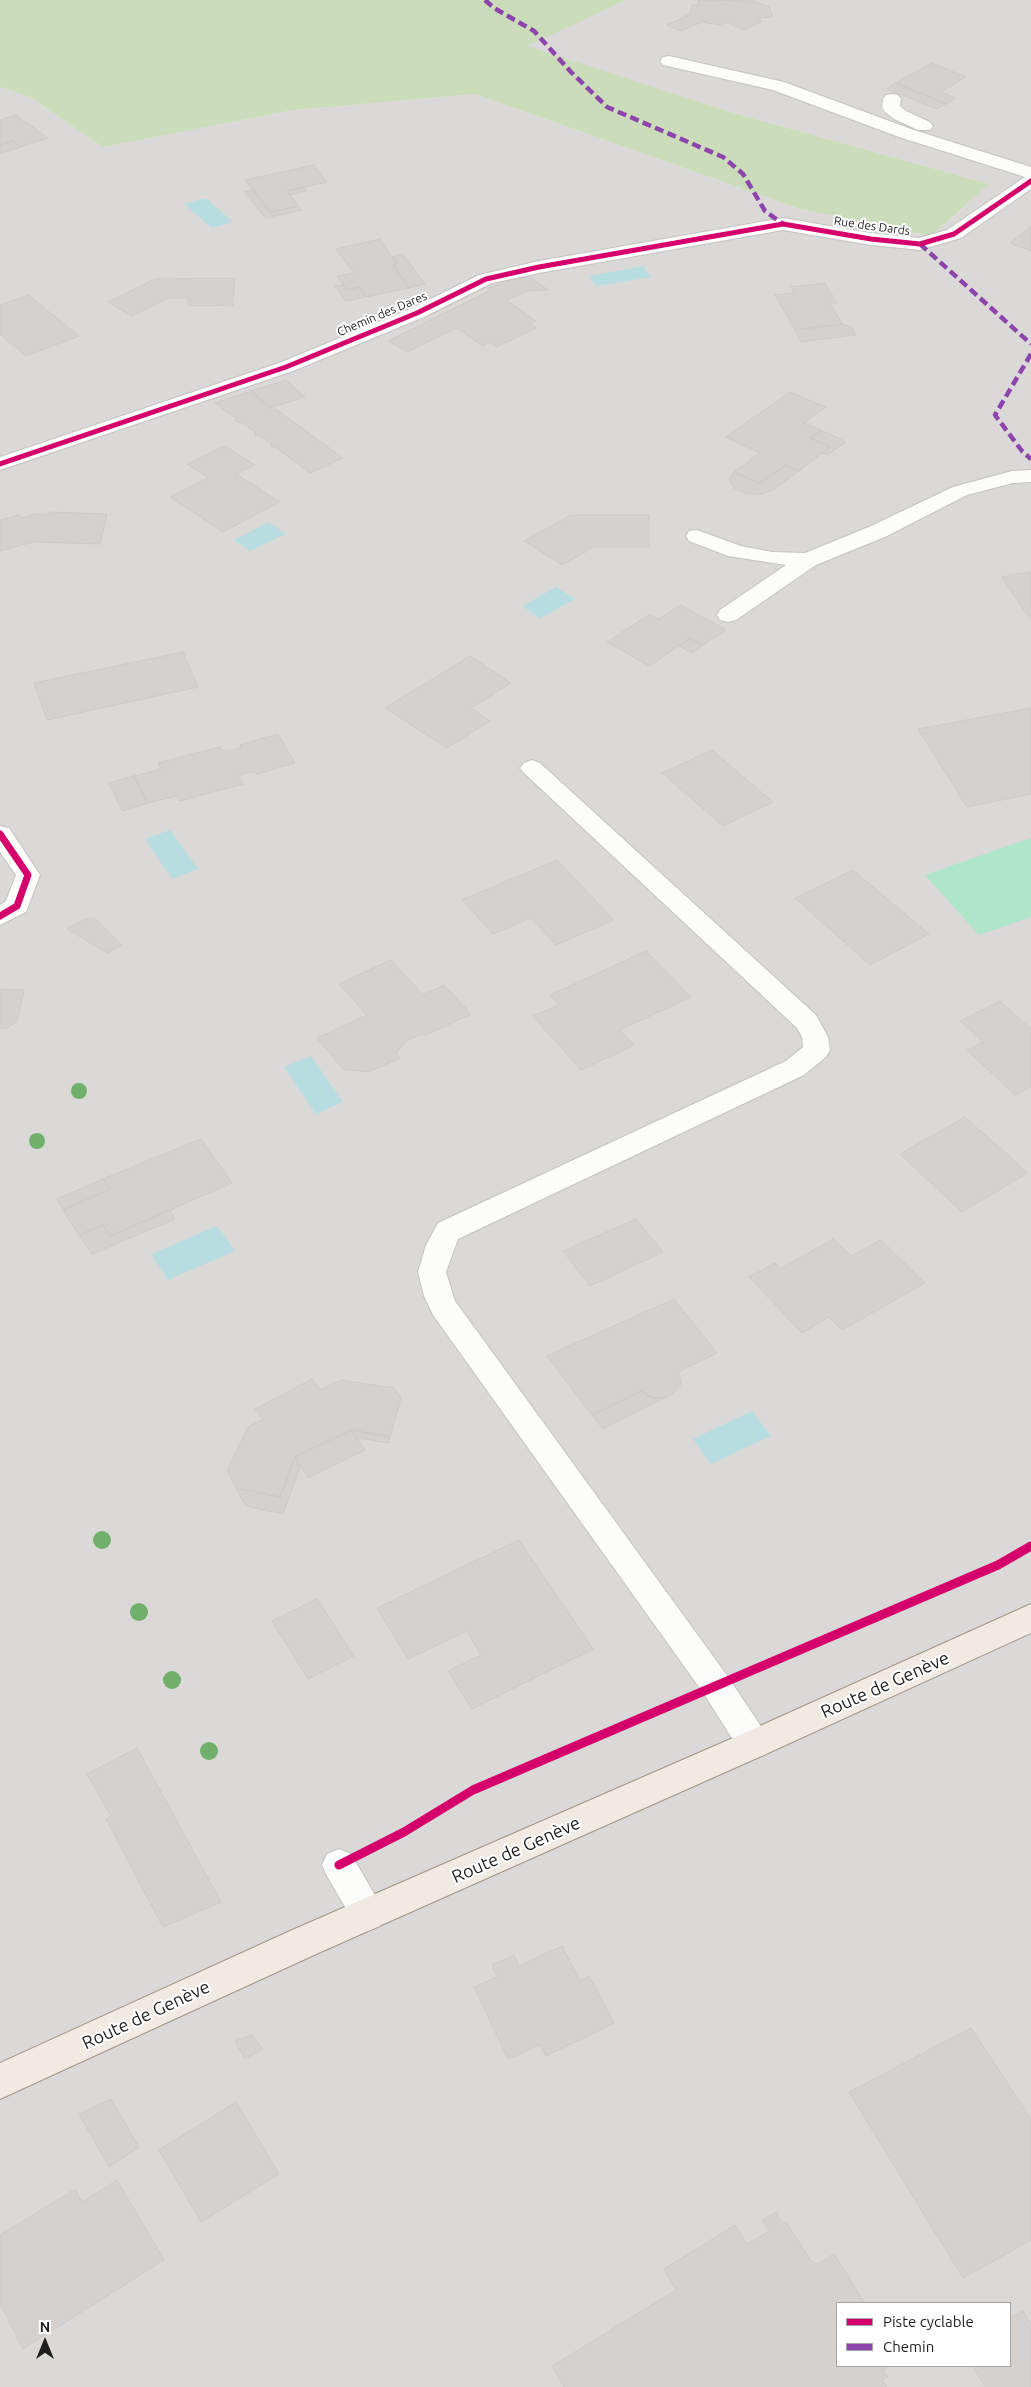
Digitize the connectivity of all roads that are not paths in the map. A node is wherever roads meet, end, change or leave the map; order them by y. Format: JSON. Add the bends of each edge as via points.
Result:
{"nodes":[{"id":1,"x":669,"y":61,"type":"dead end"},
{"id":2,"x":892,"y":99,"type":"dead end"},
{"id":3,"x":978,"y":157,"type":"junction"},
{"id":4,"x":1031,"y":173,"type":"edge"},
{"id":5,"x":1031,"y":181,"type":"edge"},
{"id":6,"x":783,"y":224,"type":"joint"},
{"id":7,"x":0,"y":464,"type":"edge"},
{"id":8,"x":1021,"y":476,"type":"edge"},
{"id":9,"x":697,"y":536,"type":"dead end"},
{"id":10,"x":808,"y":560,"type":"junction"},
{"id":11,"x":728,"y":615,"type":"dead end"},
{"id":12,"x":532,"y":768,"type":"dead end"},
{"id":13,"x":0,"y":834,"type":"edge"},
{"id":14,"x":0,"y":916,"type":"edge"},
{"id":15,"x":1031,"y":1618,"type":"edge"},
{"id":16,"x":754,"y":1744,"type":"junction"},
{"id":17,"x":339,"y":1865,"type":"dead end"},
{"id":18,"x":368,"y":1916,"type":"junction"},
{"id":19,"x":0,"y":2081,"type":"edge"}],
"edges":[{"from":1,"to":3,"type":"street","via":[[792,90]]},
{"from":2,"to":3,"type":"street","via":[[891,108],[900,115],[954,139],[972,149]]},
{"from":3,"to":4,"type":"street"},
{"from":5,"to":6,"type":"street","name":"Rue des Dards","via":[[954,234],[920,244]]},
{"from":6,"to":7,"type":"street","name":"Chemin des Dares","via":[[486,279],[417,313],[286,367]]},
{"from":8,"to":10,"type":"street","via":[[960,491],[879,531]]},
{"from":9,"to":10,"type":"street","via":[[736,551]]},
{"from":10,"to":11,"type":"street"},
{"from":12,"to":16,"type":"street","via":[[807,1022],[815,1037],[817,1050],[795,1068],[448,1231],[432,1272],[443,1307],[715,1684]]},
{"from":13,"to":14,"type":"street","via":[[28,875],[17,906]]},
{"from":15,"to":16,"type":"main road","name":"Route de Genève"},
{"from":16,"to":18,"type":"main road","name":"Route de Genève"},
{"from":17,"to":18,"type":"street"},
{"from":18,"to":19,"type":"main road","name":"Route de Genève"}]}
